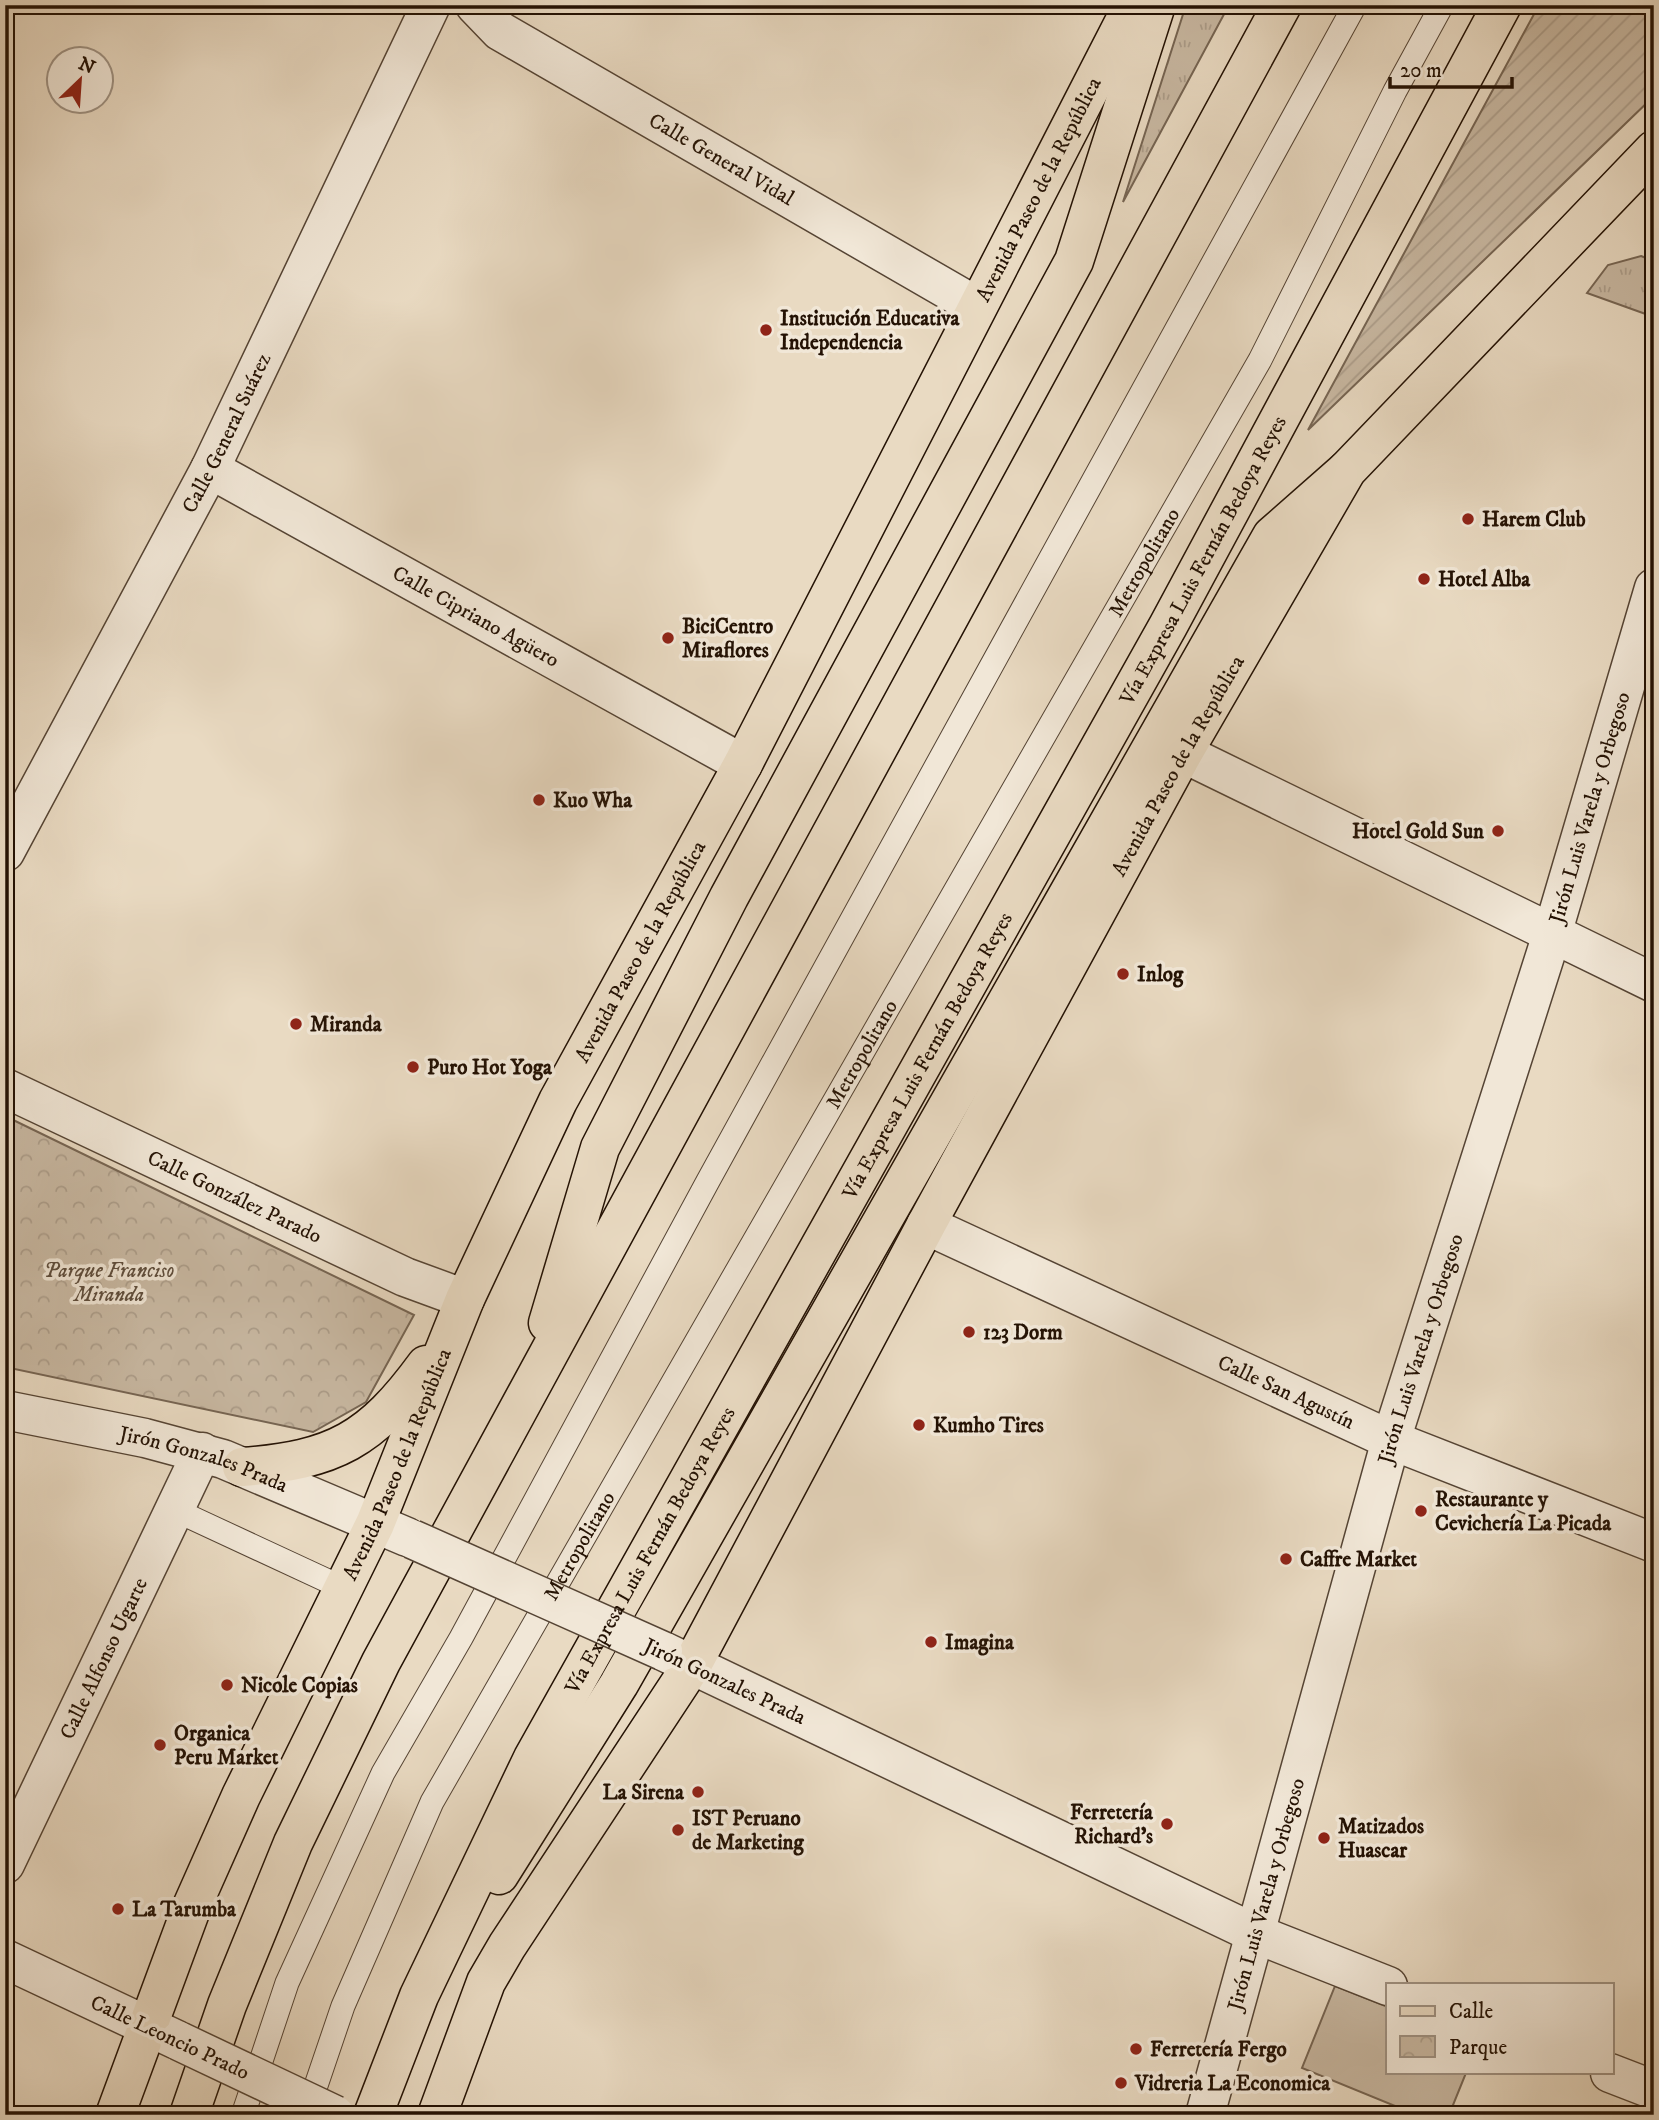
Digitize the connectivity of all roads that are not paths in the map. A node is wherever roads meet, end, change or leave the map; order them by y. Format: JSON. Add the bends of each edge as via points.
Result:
{"nodes":[{"id":1,"x":431,"y":5,"type":"edge"},
{"id":2,"x":475,"y":5,"type":"edge"},
{"id":3,"x":1133,"y":5,"type":"edge"},
{"id":4,"x":1156,"y":5,"type":"edge"},
{"id":5,"x":1282,"y":5,"type":"edge"},
{"id":6,"x":1355,"y":5,"type":"edge"},
{"id":7,"x":1442,"y":5,"type":"edge"},
{"id":8,"x":1502,"y":5,"type":"edge"},
{"id":9,"x":1653,"y":153,"type":"edge"},
{"id":10,"x":976,"y":306,"type":"junction"},
{"id":11,"x":210,"y":469,"type":"junction"},
{"id":12,"x":1347,"y":470,"type":"junction"},
{"id":13,"x":1654,"y":588,"type":"edge"},
{"id":14,"x":1183,"y":753,"type":"junction"},
{"id":15,"x":743,"y":764,"type":"junction"},
{"id":16,"x":5,"y":852,"type":"edge"},
{"id":17,"x":1553,"y":932,"type":"junction"},
{"id":18,"x":1654,"y":983,"type":"edge"},
{"id":19,"x":5,"y":1088,"type":"edge"},
{"id":20,"x":926,"y":1225,"type":"junction"},
{"id":21,"x":459,"y":1313,"type":"junction"},
{"id":22,"x":527,"y":1395,"type":"junction"},
{"id":23,"x":5,"y":1410,"type":"edge"},
{"id":24,"x":1391,"y":1440,"type":"junction"},
{"id":25,"x":202,"y":1452,"type":"junction"},
{"id":26,"x":242,"y":1467,"type":"junction"},
{"id":27,"x":174,"y":1510,"type":"junction"},
{"id":28,"x":375,"y":1524,"type":"junction"},
{"id":29,"x":1654,"y":1543,"type":"edge"},
{"id":30,"x":342,"y":1588,"type":"junction"},
{"id":31,"x":678,"y":1658,"type":"junction"},
{"id":32,"x":5,"y":1864,"type":"edge"},
{"id":33,"x":1256,"y":1934,"type":"junction"},
{"id":34,"x":5,"y":1959,"type":"edge"},
{"id":35,"x":1386,"y":1985,"type":"edge"},
{"id":36,"x":419,"y":1996,"type":"junction"},
{"id":37,"x":162,"y":2033,"type":"junction"},
{"id":38,"x":1613,"y":2074,"type":"edge"},
{"id":39,"x":1654,"y":2090,"type":"edge"},
{"id":40,"x":115,"y":2115,"type":"edge"},
{"id":41,"x":188,"y":2115,"type":"edge"},
{"id":42,"x":243,"y":2115,"type":"edge"},
{"id":43,"x":306,"y":2115,"type":"edge"},
{"id":44,"x":335,"y":2115,"type":"edge"},
{"id":45,"x":373,"y":2115,"type":"edge"},
{"id":46,"x":437,"y":2115,"type":"edge"},
{"id":47,"x":1205,"y":2115,"type":"edge"}],
"edges":[{"from":1,"to":11,"type":"street","name":"Calle General Suárez"},
{"from":2,"to":10,"type":"street","name":"Calle General Vidal","via":[[500,31]]},
{"from":3,"to":10,"type":"main road","name":"Avenida Paseo de la República"},
{"from":4,"to":22,"type":"main road","via":[[1074,261],[729,897],[600,1148]]},
{"from":5,"to":22,"type":"main road"},
{"from":6,"to":42,"type":"lane","via":[[383,1773],[287,1983]]},
{"from":7,"to":43,"type":"lane","name":"Metropolitano","via":[[1260,360],[432,1802],[343,2006]]},
{"from":8,"to":36,"type":"main road","name":"Vía Expresa Luis Fernán Bedoya Reyes","via":[[1168,626],[533,1758]]},
{"from":9,"to":12,"type":"main road","name":"Avenida Paseo de la República"},
{"from":10,"to":15,"type":"main road","name":"Avenida Paseo de la República"},
{"from":11,"to":15,"type":"street","name":"Calle Cipriano Agüero"},
{"from":11,"to":16,"type":"street","name":"Calle General Suárez"},
{"from":12,"to":14,"type":"main road","name":"Avenida Paseo de la República"},
{"from":12,"to":36,"type":"main road","via":[[1272,536],[619,1684]]},
{"from":13,"to":17,"type":"street","name":"Jirón Luis Varela y Orbegoso"},
{"from":14,"to":17,"type":"street"},
{"from":14,"to":20,"type":"main road","name":"Avenida Paseo de la República"},
{"from":15,"to":21,"type":"main road","name":"Avenida Paseo de la República","via":[[558,1101]]},
{"from":17,"to":18,"type":"street"},
{"from":17,"to":24,"type":"street","name":"Jirón Luis Varela y Orbegoso"},
{"from":19,"to":21,"type":"street","name":"Calle González Parado","via":[[405,1277]]},
{"from":20,"to":24,"type":"street","name":"Calle San Agustín"},
{"from":20,"to":31,"type":"main road","name":"Avenida Paseo de la República"},
{"from":21,"to":26,"type":"main road","via":[[394,1406],[355,1440],[292,1462]]},
{"from":21,"to":28,"type":"main road","name":"Avenida Paseo de la República"},
{"from":22,"to":41,"type":"main road","via":[[381,1662],[293,1843]]},
{"from":23,"to":25,"type":"street","name":"Jirón Gonzales Prada"},
{"from":24,"to":29,"type":"street","name":"Calle San Agustín"},
{"from":24,"to":33,"type":"street","name":"Jirón Luis Varela y Orbegoso"},
{"from":25,"to":26,"type":"street","name":"Jirón Gonzales Prada"},
{"from":25,"to":27,"type":"street","name":"Calle Alfonso Ugarte"},
{"from":26,"to":28,"type":"street","name":"Jirón Gonzales Prada"},
{"from":27,"to":30,"type":"lane"},
{"from":27,"to":32,"type":"street","name":"Calle Alfonso Ugarte"},
{"from":28,"to":30,"type":"main road","name":"Avenida Paseo de la República"},
{"from":28,"to":31,"type":"street","name":"Jirón Gonzales Prada","bridge":true},
{"from":30,"to":37,"type":"main road","name":"Avenida Paseo de la República","via":[[193,1904]]},
{"from":31,"to":33,"type":"street","name":"Jirón Gonzales Prada"},
{"from":31,"to":46,"type":"main road","name":"Avenida Paseo de la República","via":[[486,1982]]},
{"from":33,"to":35,"type":"street","name":"Jirón Gonzales Prada"},
{"from":33,"to":47,"type":"street","name":"Jirón Luis Varela y Orbegoso"},
{"from":34,"to":37,"type":"street","name":"Calle Leoncio Prado"},
{"from":36,"to":45,"type":"main road","name":"Vía Expresa Luis Fernán Bedoya Reyes"},
{"from":37,"to":40,"type":"main road","name":"Avenida Paseo de la República"},
{"from":37,"to":44,"type":"street","name":"Calle Leoncio Prado","bridge":true},
{"from":38,"to":39,"type":"street"}]}
